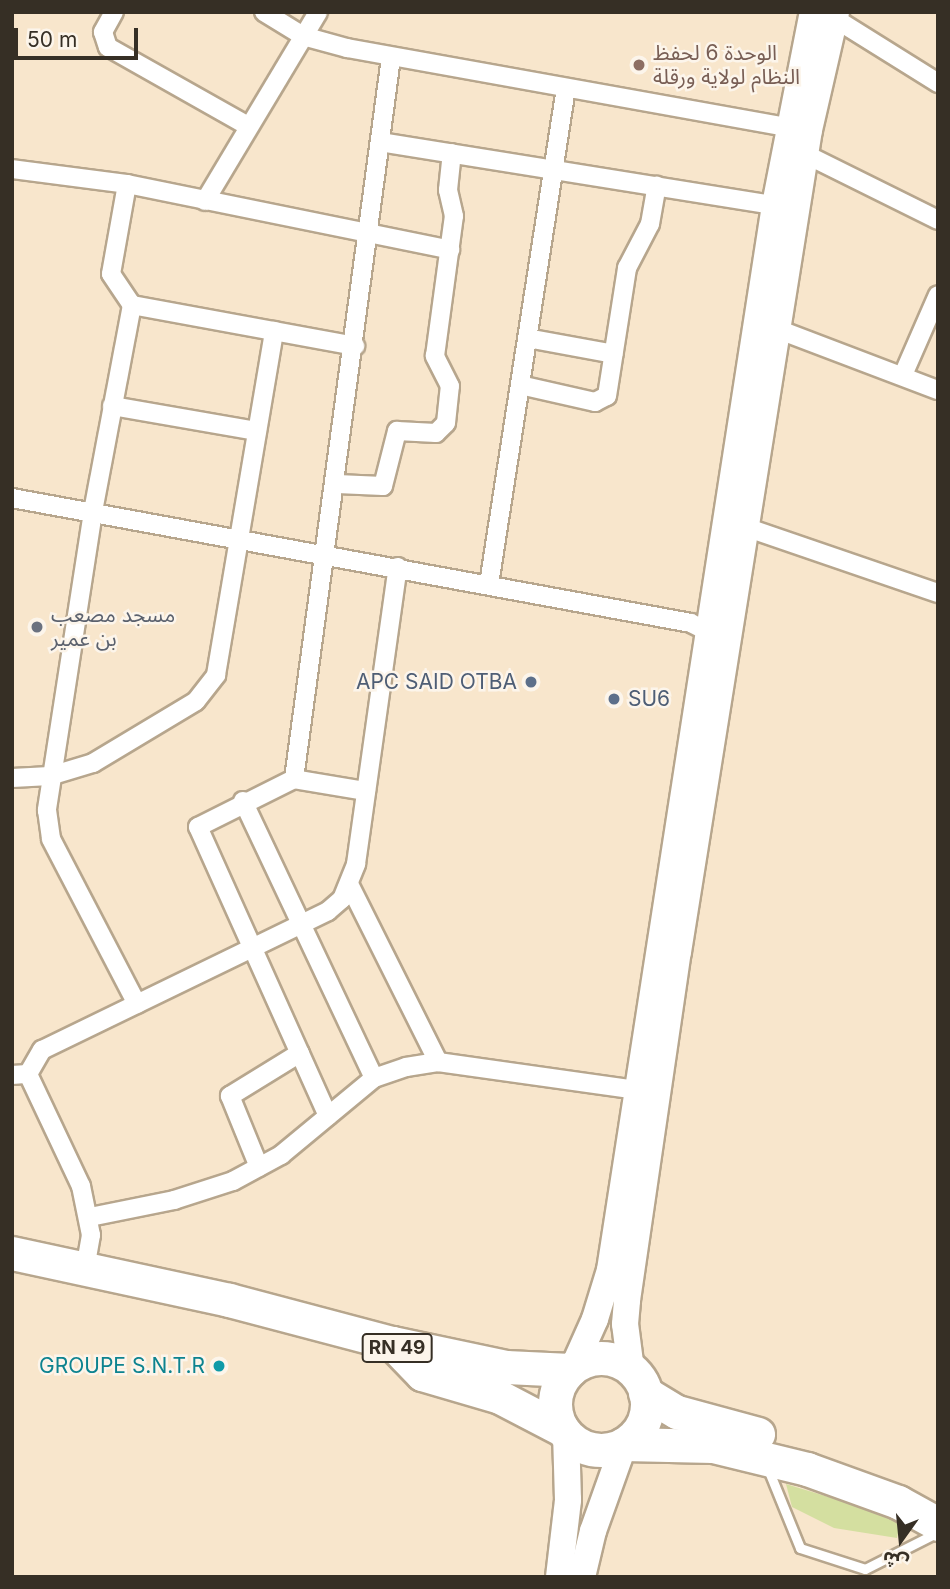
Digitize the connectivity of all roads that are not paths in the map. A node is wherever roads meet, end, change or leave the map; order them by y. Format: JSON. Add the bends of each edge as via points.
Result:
{"nodes":[{"id":1,"x":114,"y":12,"type":"edge"},
{"id":2,"x":264,"y":12,"type":"edge"},
{"id":3,"x":318,"y":12,"type":"edge"},
{"id":4,"x":828,"y":14,"type":"edge"},
{"id":5,"x":303,"y":36,"type":"junction"},
{"id":6,"x":391,"y":58,"type":"junction"},
{"id":7,"x":937,"y":79,"type":"edge"},
{"id":8,"x":566,"y":89,"type":"junction"},
{"id":9,"x":248,"y":126,"type":"junction"},
{"id":10,"x":790,"y":128,"type":"junction"},
{"id":11,"x":380,"y":142,"type":"junction"},
{"id":12,"x":452,"y":153,"type":"junction"},
{"id":13,"x":805,"y":154,"type":"junction"},
{"id":14,"x":12,"y":169,"type":"edge"},
{"id":15,"x":553,"y":169,"type":"junction"},
{"id":16,"x":127,"y":184,"type":"junction"},
{"id":17,"x":657,"y":186,"type":"junction"},
{"id":18,"x":205,"y":201,"type":"junction"},
{"id":19,"x":775,"y":205,"type":"junction"},
{"id":20,"x":938,"y":220,"type":"edge"},
{"id":21,"x":369,"y":236,"type":"junction"},
{"id":22,"x":450,"y":250,"type":"junction"},
{"id":23,"x":938,"y":295,"type":"edge"},
{"id":24,"x":132,"y":305,"type":"junction"},
{"id":25,"x":777,"y":329,"type":"junction"},
{"id":26,"x":274,"y":331,"type":"junction"},
{"id":27,"x":527,"y":338,"type":"junction"},
{"id":28,"x":355,"y":346,"type":"junction"},
{"id":29,"x":614,"y":354,"type":"junction"},
{"id":30,"x":903,"y":375,"type":"junction"},
{"id":31,"x":520,"y":385,"type":"junction"},
{"id":32,"x":938,"y":390,"type":"edge"},
{"id":33,"x":112,"y":406,"type":"junction"},
{"id":34,"x":257,"y":431,"type":"junction"},
{"id":35,"x":337,"y":484,"type":"junction"},
{"id":36,"x":12,"y":498,"type":"edge"},
{"id":37,"x":93,"y":512,"type":"junction"},
{"id":38,"x":745,"y":527,"type":"junction"},
{"id":39,"x":240,"y":539,"type":"junction"},
{"id":40,"x":327,"y":555,"type":"junction"},
{"id":41,"x":398,"y":566,"type":"junction"},
{"id":42,"x":489,"y":584,"type":"junction"},
{"id":43,"x":938,"y":593,"type":"edge"},
{"id":44,"x":714,"y":627,"type":"junction"},
{"id":45,"x":50,"y":776,"type":"junction"},
{"id":46,"x":12,"y":778,"type":"edge"},
{"id":47,"x":294,"y":779,"type":"junction"},
{"id":48,"x":366,"y":791,"type":"junction"},
{"id":49,"x":243,"y":801,"type":"junction"},
{"id":50,"x":350,"y":886,"type":"junction"},
{"id":51,"x":300,"y":924,"type":"junction"},
{"id":52,"x":253,"y":948,"type":"junction"},
{"id":53,"x":137,"y":1004,"type":"junction"},
{"id":54,"x":300,"y":1053,"type":"junction"},
{"id":55,"x":438,"y":1062,"type":"junction"},
{"id":56,"x":20,"y":1074,"type":"edge"},
{"id":57,"x":374,"y":1078,"type":"junction"},
{"id":58,"x":636,"y":1090,"type":"junction"},
{"id":59,"x":328,"y":1116,"type":"junction"},
{"id":60,"x":259,"y":1167,"type":"junction"},
{"id":61,"x":90,"y":1217,"type":"junction"},
{"id":62,"x":12,"y":1253,"type":"edge"},
{"id":63,"x":51,"y":1260,"type":"junction"},
{"id":64,"x":12,"y":1263,"type":"edge"},
{"id":65,"x":85,"y":1268,"type":"junction"},
{"id":66,"x":392,"y":1343,"type":"junction"},
{"id":67,"x":572,"y":1368,"type":"junction"},
{"id":68,"x":638,"y":1381,"type":"junction"},
{"id":69,"x":564,"y":1432,"type":"junction"},
{"id":70,"x":624,"y":1444,"type":"junction"},
{"id":71,"x":764,"y":1458,"type":"junction"},
{"id":72,"x":938,"y":1498,"type":"edge"},
{"id":73,"x":938,"y":1524,"type":"edge"},
{"id":74,"x":938,"y":1532,"type":"edge"},
{"id":75,"x":559,"y":1577,"type":"edge"},
{"id":76,"x":582,"y":1577,"type":"edge"}],
"edges":[{"from":1,"to":9,"type":"street","via":[[103,32],[108,47]]},
{"from":2,"to":5,"type":"street"},
{"from":3,"to":5,"type":"street"},
{"from":4,"to":7,"type":"street"},
{"from":4,"to":10,"type":"main road"},
{"from":4,"to":13,"type":"main road"},
{"from":5,"to":6,"type":"street"},
{"from":5,"to":9,"type":"street"},
{"from":6,"to":8,"type":"street"},
{"from":6,"to":11,"type":"street"},
{"from":8,"to":10,"type":"street"},
{"from":8,"to":15,"type":"street"},
{"from":9,"to":18,"type":"street"},
{"from":10,"to":19,"type":"main road"},
{"from":11,"to":12,"type":"street"},
{"from":11,"to":21,"type":"street"},
{"from":12,"to":15,"type":"street"},
{"from":12,"to":22,"type":"street"},
{"from":13,"to":20,"type":"street"},
{"from":13,"to":25,"type":"main road"},
{"from":14,"to":16,"type":"street"},
{"from":15,"to":17,"type":"street"},
{"from":15,"to":27,"type":"street"},
{"from":16,"to":18,"type":"street"},
{"from":16,"to":24,"type":"street","via":[[111,274]]},
{"from":17,"to":19,"type":"street"},
{"from":17,"to":29,"type":"street","via":[[650,224],[627,268]]},
{"from":18,"to":21,"type":"street"},
{"from":19,"to":44,"type":"main road"},
{"from":21,"to":22,"type":"street"},
{"from":21,"to":28,"type":"street"},
{"from":22,"to":35,"type":"street","via":[[435,356],[450,386],[442,431],[397,431],[383,486]]},
{"from":23,"to":30,"type":"street"},
{"from":24,"to":26,"type":"street"},
{"from":24,"to":33,"type":"street"},
{"from":25,"to":30,"type":"street"},
{"from":25,"to":38,"type":"main road"},
{"from":26,"to":28,"type":"street"},
{"from":26,"to":34,"type":"street"},
{"from":27,"to":29,"type":"street"},
{"from":27,"to":31,"type":"street"},
{"from":28,"to":35,"type":"street"},
{"from":29,"to":31,"type":"street","via":[[603,401]]},
{"from":30,"to":32,"type":"street"},
{"from":31,"to":42,"type":"street"},
{"from":33,"to":34,"type":"street"},
{"from":33,"to":37,"type":"street"},
{"from":34,"to":39,"type":"street"},
{"from":35,"to":40,"type":"street"},
{"from":36,"to":37,"type":"street"},
{"from":37,"to":39,"type":"street"},
{"from":37,"to":45,"type":"street"},
{"from":38,"to":43,"type":"street"},
{"from":38,"to":44,"type":"main road"},
{"from":39,"to":40,"type":"street"},
{"from":39,"to":45,"type":"street","via":[[219,665],[196,701],[93,764]]},
{"from":40,"to":41,"type":"street"},
{"from":40,"to":47,"type":"street"},
{"from":41,"to":42,"type":"street"},
{"from":41,"to":48,"type":"street"},
{"from":42,"to":44,"type":"street"},
{"from":44,"to":58,"type":"main road"},
{"from":44,"to":68,"type":"main road","via":[[627,1300],[625,1324]]},
{"from":45,"to":46,"type":"street"},
{"from":45,"to":53,"type":"street","via":[[51,839]]},
{"from":47,"to":48,"type":"street"},
{"from":47,"to":49,"type":"street"},
{"from":48,"to":50,"type":"street"},
{"from":49,"to":51,"type":"street"},
{"from":49,"to":52,"type":"street","via":[[202,821],[198,834]]},
{"from":50,"to":51,"type":"street","via":[[328,911]]},
{"from":50,"to":55,"type":"street"},
{"from":51,"to":52,"type":"street"},
{"from":51,"to":57,"type":"street"},
{"from":52,"to":53,"type":"street"},
{"from":52,"to":54,"type":"street"},
{"from":53,"to":56,"type":"street","via":[[42,1050]]},
{"from":54,"to":59,"type":"street"},
{"from":54,"to":60,"type":"street","via":[[230,1096]]},
{"from":55,"to":57,"type":"street"},
{"from":55,"to":58,"type":"street"},
{"from":56,"to":61,"type":"street","via":[[82,1186]]},
{"from":57,"to":59,"type":"street"},
{"from":58,"to":67,"type":"main road","via":[[610,1270],[596,1320]]},
{"from":59,"to":60,"type":"street"},
{"from":60,"to":61,"type":"street","via":[[233,1181],[174,1200]]},
{"from":61,"to":65,"type":"street"},
{"from":62,"to":63,"type":"highway","number":"RN 49"},
{"from":63,"to":64,"type":"highway","number":"RN 49"},
{"from":63,"to":65,"type":"highway","number":"RN 49"},
{"from":65,"to":66,"type":"highway","number":"RN 49"},
{"from":66,"to":67,"type":"highway","number":"RN 49","via":[[506,1367]]},
{"from":66,"to":69,"type":"highway","number":"RN 49","via":[[422,1374],[500,1396]]},
{"from":67,"to":68,"type":"highway","via":[[603,1358]]},
{"from":67,"to":69,"type":"highway","via":[[556,1392],[557,1418]]},
{"from":68,"to":70,"type":"highway","via":[[645,1416]]},
{"from":68,"to":72,"type":"highway","via":[[677,1412],[848,1460]]},
{"from":69,"to":70,"type":"highway","via":[[587,1448]]},
{"from":69,"to":75,"type":"main road","via":[[568,1500]]},
{"from":70,"to":71,"type":"highway","via":[[701,1445]]},
{"from":70,"to":76,"type":"main road"},
{"from":71,"to":73,"type":"highway","via":[[853,1483]]},
{"from":71,"to":74,"type":"lane","via":[[800,1548],[865,1569]]}]}
